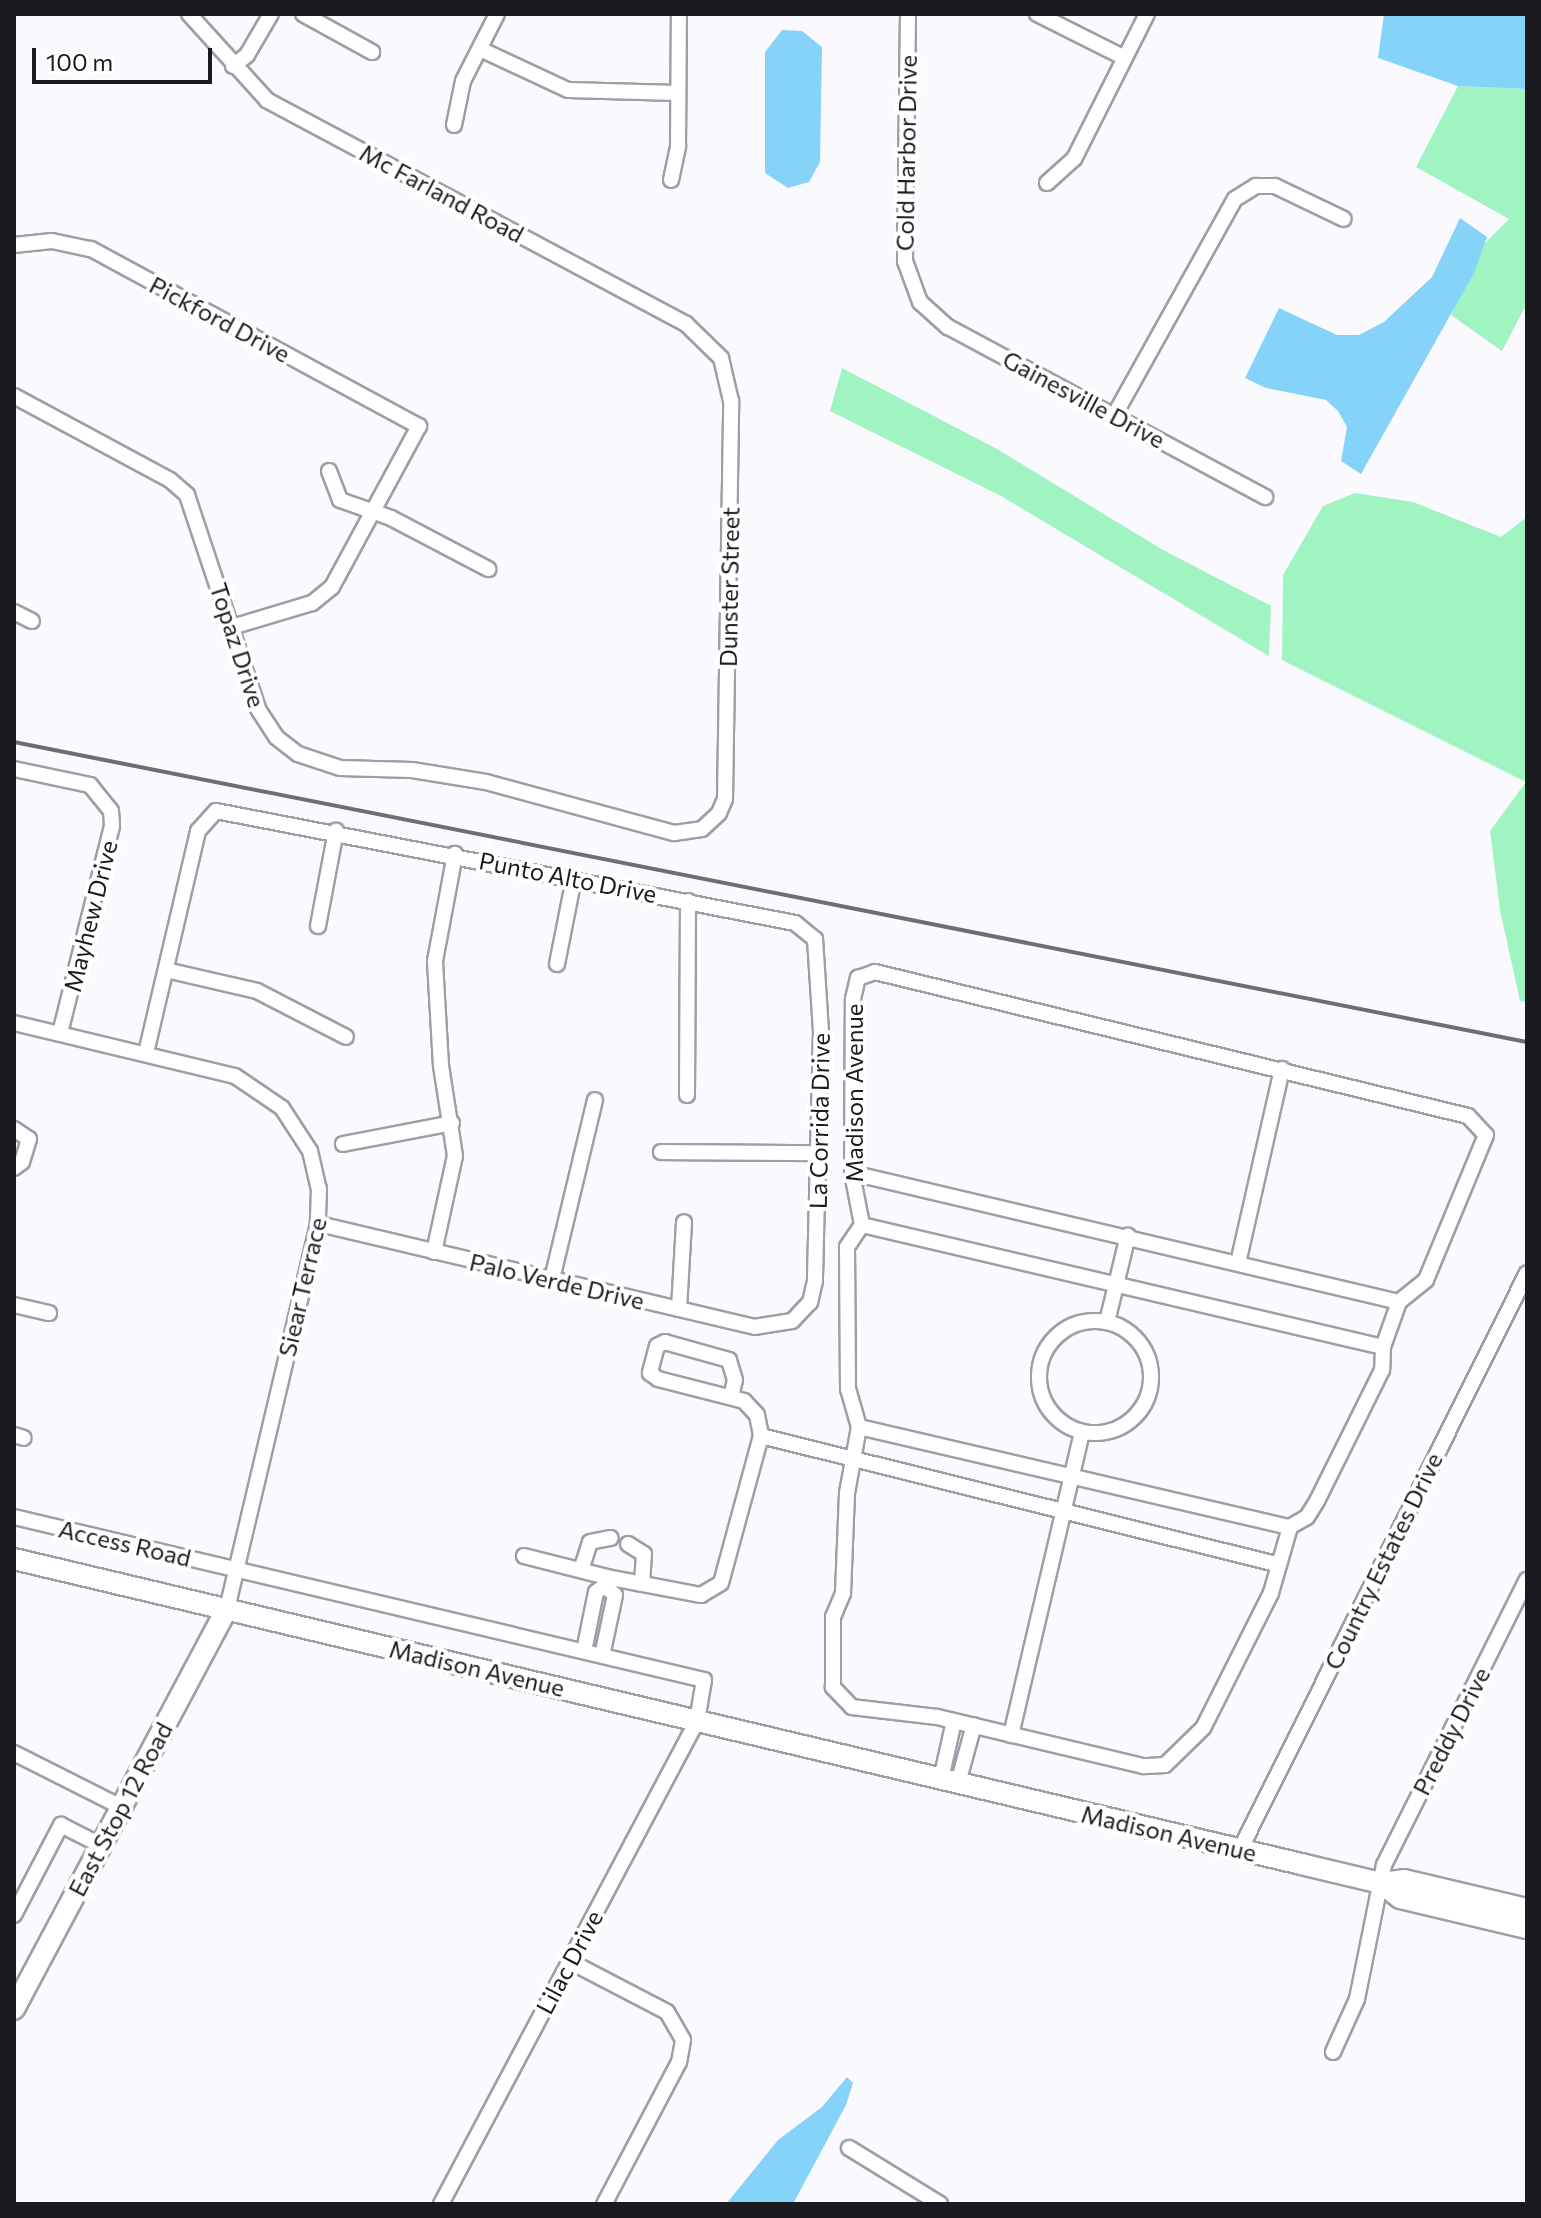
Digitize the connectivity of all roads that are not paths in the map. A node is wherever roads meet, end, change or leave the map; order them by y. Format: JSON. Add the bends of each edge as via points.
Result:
{"nodes":[{"id":1,"x":189,"y":14,"type":"edge"},
{"id":2,"x":271,"y":14,"type":"edge"},
{"id":3,"x":303,"y":14,"type":"edge"},
{"id":4,"x":497,"y":14,"type":"edge"},
{"id":5,"x":679,"y":14,"type":"edge"},
{"id":6,"x":908,"y":14,"type":"edge"},
{"id":7,"x":1037,"y":14,"type":"edge"},
{"id":8,"x":1147,"y":14,"type":"edge"},
{"id":9,"x":480,"y":49,"type":"junction"},
{"id":10,"x":372,"y":52,"type":"dead end"},
{"id":11,"x":1125,"y":58,"type":"junction"},
{"id":12,"x":233,"y":66,"type":"junction"},
{"id":13,"x":678,"y":93,"type":"junction"},
{"id":14,"x":454,"y":125,"type":"dead end"},
{"id":15,"x":671,"y":180,"type":"dead end"},
{"id":16,"x":1047,"y":183,"type":"dead end"},
{"id":17,"x":1344,"y":219,"type":"dead end"},
{"id":18,"x":14,"y":245,"type":"edge"},
{"id":19,"x":913,"y":290,"type":"joint"},
{"id":20,"x":715,"y":348,"type":"joint"},
{"id":21,"x":14,"y":396,"type":"edge"},
{"id":22,"x":1114,"y":416,"type":"junction"},
{"id":23,"x":329,"y":471,"type":"dead end"},
{"id":24,"x":1265,"y":497,"type":"dead end"},
{"id":25,"x":372,"y":512,"type":"junction"},
{"id":26,"x":488,"y":569,"type":"dead end"},
{"id":27,"x":14,"y":612,"type":"edge"},
{"id":28,"x":32,"y":621,"type":"dead end"},
{"id":29,"x":232,"y":627,"type":"junction"},
{"id":30,"x":14,"y":769,"type":"edge"},
{"id":31,"x":709,"y":825,"type":"joint"},
{"id":32,"x":336,"y":831,"type":"junction"},
{"id":33,"x":455,"y":854,"type":"junction"},
{"id":34,"x":574,"y":878,"type":"junction"},
{"id":35,"x":688,"y":901,"type":"junction"},
{"id":36,"x":318,"y":926,"type":"dead end"},
{"id":37,"x":800,"y":926,"type":"joint"},
{"id":38,"x":557,"y":964,"type":"dead end"},
{"id":39,"x":166,"y":970,"type":"junction"},
{"id":40,"x":14,"y":1023,"type":"edge"},
{"id":41,"x":60,"y":1033,"type":"junction"},
{"id":42,"x":346,"y":1037,"type":"dead end"},
{"id":43,"x":146,"y":1053,"type":"junction"},
{"id":44,"x":1282,"y":1069,"type":"junction"},
{"id":45,"x":687,"y":1095,"type":"dead end"},
{"id":46,"x":595,"y":1100,"type":"dead end"},
{"id":47,"x":452,"y":1123,"type":"junction"},
{"id":48,"x":14,"y":1129,"type":"edge"},
{"id":49,"x":343,"y":1144,"type":"dead end"},
{"id":50,"x":661,"y":1152,"type":"dead end"},
{"id":51,"x":819,"y":1153,"type":"junction"},
{"id":52,"x":14,"y":1168,"type":"edge"},
{"id":53,"x":852,"y":1173,"type":"junction"},
{"id":54,"x":684,"y":1222,"type":"dead end"},
{"id":55,"x":318,"y":1224,"type":"junction"},
{"id":56,"x":862,"y":1225,"type":"junction"},
{"id":57,"x":1128,"y":1235,"type":"junction"},
{"id":58,"x":434,"y":1252,"type":"junction"},
{"id":59,"x":1238,"y":1263,"type":"junction"},
{"id":60,"x":1527,"y":1273,"type":"edge"},
{"id":61,"x":552,"y":1279,"type":"junction"},
{"id":62,"x":1118,"y":1284,"type":"junction"},
{"id":63,"x":1399,"y":1302,"type":"junction"},
{"id":64,"x":14,"y":1305,"type":"edge"},
{"id":65,"x":679,"y":1309,"type":"junction"},
{"id":66,"x":49,"y":1313,"type":"dead end"},
{"id":67,"x":796,"y":1319,"type":"joint"},
{"id":68,"x":1107,"y":1322,"type":"junction"},
{"id":69,"x":1383,"y":1347,"type":"junction"},
{"id":70,"x":731,"y":1397,"type":"junction"},
{"id":71,"x":859,"y":1427,"type":"junction"},
{"id":72,"x":1082,"y":1432,"type":"junction"},
{"id":73,"x":761,"y":1436,"type":"junction"},
{"id":74,"x":853,"y":1463,"type":"junction"},
{"id":75,"x":1072,"y":1475,"type":"junction"},
{"id":76,"x":1062,"y":1514,"type":"junction"},
{"id":77,"x":14,"y":1517,"type":"edge"},
{"id":78,"x":1290,"y":1527,"type":"junction"},
{"id":79,"x":611,"y":1538,"type":"dead end"},
{"id":80,"x":628,"y":1544,"type":"dead end"},
{"id":81,"x":524,"y":1556,"type":"dead end"},
{"id":82,"x":14,"y":1559,"type":"edge"},
{"id":83,"x":1276,"y":1564,"type":"junction"},
{"id":84,"x":236,"y":1570,"type":"junction"},
{"id":85,"x":581,"y":1570,"type":"junction"},
{"id":86,"x":1527,"y":1580,"type":"edge"},
{"id":87,"x":606,"y":1581,"type":"junction"},
{"id":88,"x":642,"y":1584,"type":"junction"},
{"id":89,"x":227,"y":1609,"type":"junction"},
{"id":90,"x":584,"y":1651,"type":"junction"},
{"id":91,"x":602,"y":1656,"type":"junction"},
{"id":92,"x":697,"y":1721,"type":"junction"},
{"id":93,"x":954,"y":1721,"type":"junction"},
{"id":94,"x":974,"y":1725,"type":"junction"},
{"id":95,"x":1011,"y":1735,"type":"junction"},
{"id":96,"x":14,"y":1753,"type":"edge"},
{"id":97,"x":949,"y":1781,"type":"junction"},
{"id":98,"x":121,"y":1807,"type":"junction"},
{"id":99,"x":100,"y":1845,"type":"junction"},
{"id":100,"x":1240,"y":1850,"type":"junction"},
{"id":101,"x":1381,"y":1883,"type":"junction"},
{"id":102,"x":1527,"y":1909,"type":"edge"},
{"id":103,"x":14,"y":1915,"type":"edge"},
{"id":104,"x":1527,"y":1928,"type":"edge"},
{"id":105,"x":569,"y":1961,"type":"junction"},
{"id":106,"x":14,"y":2009,"type":"edge"},
{"id":107,"x":1333,"y":2052,"type":"dead end"},
{"id":108,"x":849,"y":2148,"type":"dead end"},
{"id":109,"x":441,"y":2204,"type":"edge"},
{"id":110,"x":604,"y":2204,"type":"edge"},
{"id":111,"x":940,"y":2204,"type":"edge"}],
"edges":[{"from":1,"to":12,"type":"street","name":"Mc Farland Road"},
{"from":2,"to":12,"type":"street","via":[[247,55]]},
{"from":3,"to":10,"type":"street"},
{"from":4,"to":9,"type":"street"},
{"from":5,"to":13,"type":"street"},
{"from":6,"to":19,"type":"street","name":"Cold Harbor Drive","via":[[905,254]]},
{"from":7,"to":11,"type":"street"},
{"from":8,"to":11,"type":"street"},
{"from":9,"to":13,"type":"street","via":[[568,90]]},
{"from":9,"to":14,"type":"street","via":[[459,92]]},
{"from":11,"to":16,"type":"street","via":[[1074,159]]},
{"from":12,"to":20,"type":"street","name":"Mc Farland Road","via":[[267,100],[686,324]]},
{"from":13,"to":15,"type":"street","via":[[678,146]]},
{"from":17,"to":22,"type":"street","via":[[1275,186],[1256,186],[1235,199]]},
{"from":18,"to":25,"type":"street","name":"Pickford Drive","via":[[52,241],[91,249],[419,426]]},
{"from":19,"to":22,"type":"street","name":"Gainesville Drive","via":[[941,323]]},
{"from":20,"to":31,"type":"street","name":"Dunster Street","via":[[731,390],[731,453],[725,799]]},
{"from":21,"to":29,"type":"street","name":"Topaz Drive","via":[[180,486],[192,502]]},
{"from":22,"to":24,"type":"street","name":"Gainesville Drive"},
{"from":23,"to":25,"type":"street","via":[[338,499]]},
{"from":25,"to":26,"type":"street"},
{"from":25,"to":29,"type":"street","via":[[321,599]]},
{"from":27,"to":28,"type":"street"},
{"from":29,"to":31,"type":"street","name":"Topaz Drive","via":[[266,724],[289,748],[313,761],[486,782],[674,833]]},
{"from":30,"to":41,"type":"street","name":"Mayhew Drive","via":[[84,783],[106,799],[112,826]]},
{"from":32,"to":33,"type":"street","name":"Punto Alto Drive"},
{"from":32,"to":36,"type":"street"},
{"from":32,"to":39,"type":"street","name":"Punto Alto Drive","via":[[230,810],[211,814],[198,831]]},
{"from":33,"to":34,"type":"street","name":"Punto Alto Drive"},
{"from":33,"to":47,"type":"street","via":[[435,961],[441,1066]]},
{"from":34,"to":35,"type":"street","name":"Punto Alto Drive"},
{"from":34,"to":38,"type":"street"},
{"from":35,"to":37,"type":"street","name":"Punto Alto Drive"},
{"from":35,"to":45,"type":"street"},
{"from":37,"to":51,"type":"street","name":"La Corrida Drive","via":[[817,944]]},
{"from":39,"to":42,"type":"street","via":[[267,995]]},
{"from":39,"to":43,"type":"street"},
{"from":40,"to":41,"type":"street","name":"Siear Terrace"},
{"from":41,"to":43,"type":"street","name":"Siear Terrace"},
{"from":43,"to":55,"type":"street","name":"Siear Terrace","via":[[229,1074],[274,1100],[310,1151],[319,1189]]},
{"from":44,"to":53,"type":"street","name":"Madison Avenue","via":[[875,972],[858,980],[853,999]]},
{"from":44,"to":59,"type":"street"},
{"from":44,"to":63,"type":"street","via":[[1468,1116],[1482,1127],[1482,1154],[1426,1280]]},
{"from":46,"to":61,"type":"street"},
{"from":47,"to":49,"type":"street"},
{"from":47,"to":58,"type":"street","via":[[454,1163]]},
{"from":48,"to":52,"type":"street","via":[[29,1139],[22,1162]]},
{"from":50,"to":51,"type":"street"},
{"from":51,"to":67,"type":"street","name":"La Corrida Drive","via":[[815,1286]]},
{"from":53,"to":56,"type":"street","name":"Madison Avenue"},
{"from":53,"to":57,"type":"street"},
{"from":54,"to":65,"type":"street"},
{"from":55,"to":58,"type":"street","name":"Palo Verde Drive"},
{"from":55,"to":84,"type":"street","name":"Siear Terrace"},
{"from":56,"to":62,"type":"street"},
{"from":56,"to":71,"type":"street","via":[[847,1247],[848,1389]]},
{"from":57,"to":59,"type":"street"},
{"from":57,"to":62,"type":"street"},
{"from":58,"to":61,"type":"street","name":"Palo Verde Drive"},
{"from":59,"to":63,"type":"street"},
{"from":60,"to":100,"type":"street","name":"Country Estates Drive"},
{"from":61,"to":65,"type":"street","name":"Palo Verde Drive"},
{"from":62,"to":68,"type":"street"},
{"from":62,"to":69,"type":"street"},
{"from":63,"to":69,"type":"street"},
{"from":64,"to":66,"type":"street"},
{"from":65,"to":67,"type":"street","name":"Palo Verde Drive","via":[[764,1329]]},
{"from":68,"to":72,"type":"street","via":[[1087,1321],[1062,1331],[1040,1365],[1046,1404],[1058,1420]]},
{"from":68,"to":72,"type":"street","via":[[1142,1346],[1151,1367],[1150,1389],[1141,1409],[1125,1425],[1104,1433]]},
{"from":69,"to":78,"type":"street","via":[[1382,1370],[1317,1501],[1307,1517]]},
{"from":70,"to":70,"type":"street","via":[[658,1379],[650,1373],[657,1346],[665,1342],[729,1360],[735,1380]]},
{"from":70,"to":73,"type":"street","via":[[744,1401],[757,1415]]},
{"from":71,"to":74,"type":"street"},
{"from":71,"to":75,"type":"street"},
{"from":72,"to":75,"type":"street"},
{"from":73,"to":74,"type":"street"},
{"from":73,"to":88,"type":"street","via":[[721,1583],[701,1595]]},
{"from":74,"to":76,"type":"street"},
{"from":74,"to":93,"type":"street","via":[[843,1593],[833,1617],[833,1687],[852,1707]]},
{"from":75,"to":76,"type":"street"},
{"from":75,"to":78,"type":"street"},
{"from":76,"to":83,"type":"street"},
{"from":76,"to":95,"type":"street"},
{"from":77,"to":84,"type":"street","name":"Access Road"},
{"from":78,"to":83,"type":"street"},
{"from":79,"to":85,"type":"street","via":[[590,1542]]},
{"from":80,"to":88,"type":"street","via":[[644,1554]]},
{"from":81,"to":85,"type":"street"},
{"from":82,"to":89,"type":"main road","name":"Madison Avenue"},
{"from":83,"to":95,"type":"street","via":[[1271,1593],[1203,1728],[1172,1761],[1145,1766]]},
{"from":84,"to":89,"type":"street","name":"Siear Terrace"},
{"from":84,"to":90,"type":"street","name":"Access Road"},
{"from":85,"to":87,"type":"street"},
{"from":86,"to":101,"type":"street","name":"Preddy Drive","via":[[1384,1865]]},
{"from":87,"to":88,"type":"street"},
{"from":87,"to":90,"type":"street","via":[[596,1592]]},
{"from":87,"to":91,"type":"street","via":[[615,1595]]},
{"from":89,"to":92,"type":"main road","name":"Madison Avenue"},
{"from":89,"to":98,"type":"main road","name":"East Stop 12 Road"},
{"from":90,"to":91,"type":"street","name":"Access Road"},
{"from":91,"to":92,"type":"street","name":"Lilac Drive","via":[[704,1680]]},
{"from":92,"to":97,"type":"main road","name":"Madison Avenue"},
{"from":92,"to":105,"type":"street","name":"Lilac Drive"},
{"from":93,"to":94,"type":"street"},
{"from":93,"to":97,"type":"street"},
{"from":94,"to":95,"type":"street"},
{"from":94,"to":97,"type":"street"},
{"from":96,"to":98,"type":"street"},
{"from":97,"to":100,"type":"main road","name":"Madison Avenue"},
{"from":98,"to":99,"type":"main road","name":"East Stop 12 Road"},
{"from":99,"to":103,"type":"street","via":[[61,1825]]},
{"from":99,"to":106,"type":"main road","name":"East Stop 12 Road"},
{"from":100,"to":101,"type":"main road","name":"Madison Avenue"},
{"from":101,"to":102,"type":"main road","name":"Madison Avenue","via":[[1404,1880]]},
{"from":101,"to":104,"type":"main road","name":"Madison Avenue","via":[[1400,1898]]},
{"from":101,"to":107,"type":"street","name":"Preddy Drive","via":[[1357,1999]]},
{"from":105,"to":109,"type":"street","name":"Lilac Drive"},
{"from":105,"to":110,"type":"street","via":[[667,2012],[683,2040],[679,2062]]},
{"from":108,"to":111,"type":"street"}]}
